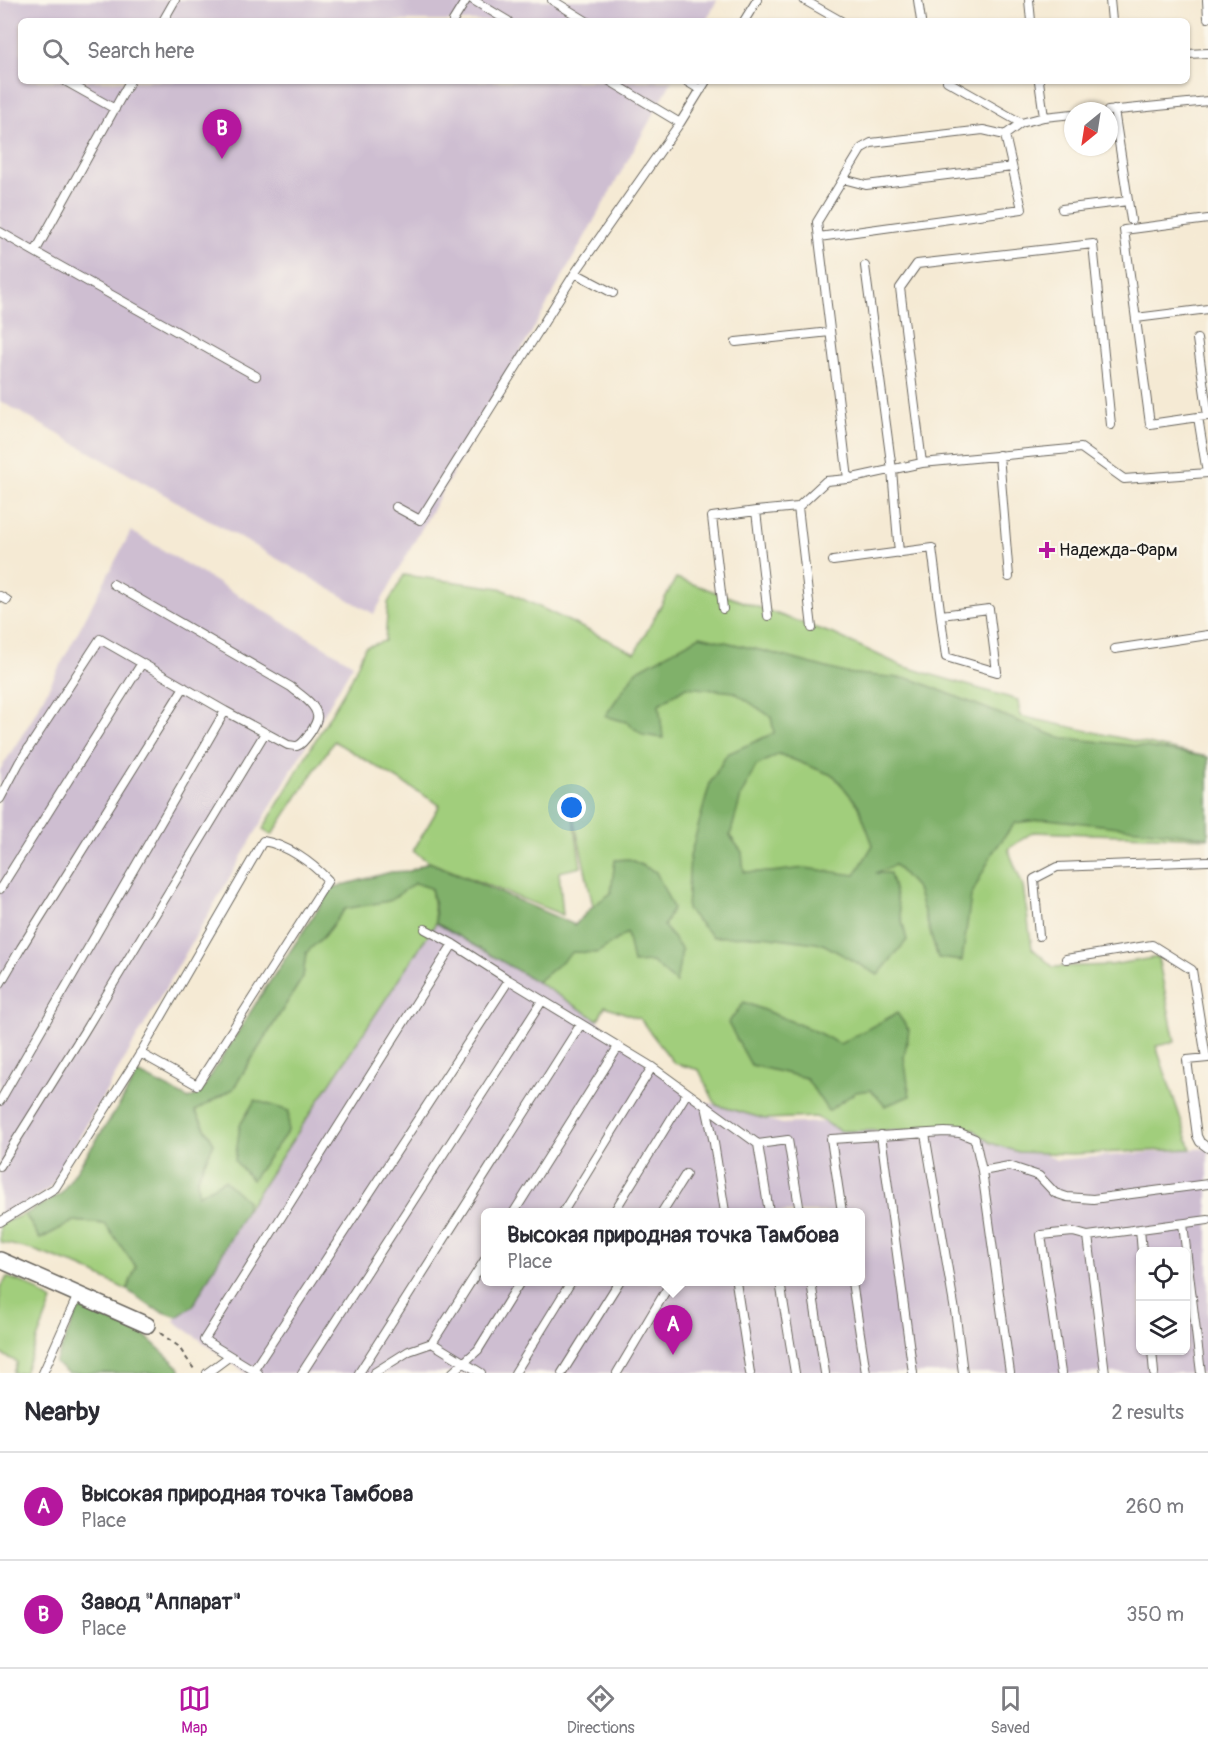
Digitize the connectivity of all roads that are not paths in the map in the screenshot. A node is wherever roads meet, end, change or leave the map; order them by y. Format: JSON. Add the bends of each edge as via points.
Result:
{"nodes":[{"id":1,"x":466,"y":0,"type":"edge"},
{"id":2,"x":473,"y":0,"type":"edge"},
{"id":3,"x":552,"y":0,"type":"edge"},
{"id":4,"x":757,"y":0,"type":"edge"},
{"id":5,"x":804,"y":0,"type":"edge"},
{"id":6,"x":918,"y":0,"type":"edge"},
{"id":7,"x":1029,"y":0,"type":"edge"},
{"id":8,"x":1110,"y":0,"type":"edge"},
{"id":9,"x":1207,"y":0,"type":"edge"},
{"id":10,"x":172,"y":1,"type":"edge"},
{"id":11,"x":164,"y":18,"type":"edge"},
{"id":12,"x":455,"y":18,"type":"edge"},
{"id":13,"x":503,"y":18,"type":"edge"},
{"id":14,"x":581,"y":18,"type":"edge"},
{"id":15,"x":746,"y":18,"type":"edge"},
{"id":16,"x":836,"y":18,"type":"edge"},
{"id":17,"x":921,"y":18,"type":"edge"},
{"id":18,"x":1031,"y":18,"type":"edge"},
{"id":19,"x":1112,"y":18,"type":"edge"},
{"id":20,"x":1208,"y":18,"type":"edge"},
{"id":21,"x":1208,"y":53,"type":"edge"},
{"id":22,"x":1190,"y":54,"type":"edge"},
{"id":23,"x":70,"y":84,"type":"edge"},
{"id":24,"x":128,"y":84,"type":"edge"},
{"id":25,"x":615,"y":84,"type":"edge"},
{"id":26,"x":691,"y":84,"type":"edge"},
{"id":27,"x":704,"y":84,"type":"edge"},
{"id":28,"x":952,"y":84,"type":"edge"},
{"id":29,"x":1039,"y":84,"type":"edge"},
{"id":30,"x":701,"y":90,"type":"junction"},
{"id":31,"x":1208,"y":101,"type":"edge"},
{"id":32,"x":115,"y":109,"type":"junction"},
{"id":33,"x":1118,"y":110,"type":"edge"},
{"id":34,"x":1064,"y":115,"type":"edge"},
{"id":35,"x":1044,"y":117,"type":"junction"},
{"id":36,"x":680,"y":123,"type":"junction"},
{"id":37,"x":1021,"y":123,"type":"junction"},
{"id":38,"x":1005,"y":135,"type":"junction"},
{"id":39,"x":1118,"y":148,"type":"edge"},
{"id":40,"x":1012,"y":168,"type":"junction"},
{"id":41,"x":843,"y":179,"type":"junction"},
{"id":42,"x":1128,"y":201,"type":"junction"},
{"id":43,"x":1062,"y":209,"type":"dead end"},
{"id":44,"x":1208,"y":219,"type":"edge"},
{"id":45,"x":1131,"y":220,"type":"dead end"},
{"id":46,"x":0,"y":232,"type":"edge"},
{"id":47,"x":819,"y":237,"type":"junction"},
{"id":48,"x":35,"y":252,"type":"junction"},
{"id":49,"x":865,"y":266,"type":"dead end"},
{"id":50,"x":575,"y":273,"type":"junction"},
{"id":51,"x":613,"y":293,"type":"dead end"},
{"id":52,"x":1208,"y":309,"type":"edge"},
{"id":53,"x":1136,"y":318,"type":"junction"},
{"id":54,"x":830,"y":332,"type":"junction"},
{"id":55,"x":1197,"y":339,"type":"dead end"},
{"id":56,"x":736,"y":342,"type":"dead end"},
{"id":57,"x":256,"y":375,"type":"dead end"},
{"id":58,"x":1198,"y":417,"type":"junction"},
{"id":59,"x":1111,"y":425,"type":"dead end"},
{"id":60,"x":999,"y":455,"type":"junction"},
{"id":61,"x":922,"y":464,"type":"junction"},
{"id":62,"x":892,"y":470,"type":"junction"},
{"id":63,"x":1207,"y":472,"type":"edge"},
{"id":64,"x":848,"y":479,"type":"junction"},
{"id":65,"x":396,"y":507,"type":"dead end"},
{"id":66,"x":798,"y":507,"type":"junction"},
{"id":67,"x":756,"y":512,"type":"junction"},
{"id":68,"x":899,"y":553,"type":"junction"},
{"id":69,"x":833,"y":561,"type":"dead end"},
{"id":70,"x":1010,"y":577,"type":"dead end"},
{"id":71,"x":113,"y":584,"type":"dead end"},
{"id":72,"x":723,"y":609,"type":"dead end"},
{"id":73,"x":941,"y":615,"type":"junction"},
{"id":74,"x":768,"y":616,"type":"dead end"},
{"id":75,"x":812,"y":628,"type":"dead end"},
{"id":76,"x":1208,"y":635,"type":"edge"},
{"id":77,"x":1115,"y":649,"type":"dead end"},
{"id":78,"x":142,"y":663,"type":"junction"},
{"id":79,"x":184,"y":687,"type":"junction"},
{"id":80,"x":225,"y":711,"type":"junction"},
{"id":81,"x":265,"y":733,"type":"junction"},
{"id":82,"x":0,"y":799,"type":"edge"},
{"id":83,"x":1208,"y":861,"type":"edge"},
{"id":84,"x":0,"y":889,"type":"edge"},
{"id":85,"x":425,"y":929,"type":"dead end"},
{"id":86,"x":1039,"y":936,"type":"dead end"},
{"id":87,"x":453,"y":944,"type":"junction"},
{"id":88,"x":1066,"y":959,"type":"dead end"},
{"id":89,"x":509,"y":980,"type":"junction"},
{"id":90,"x":0,"y":984,"type":"edge"},
{"id":91,"x":543,"y":1000,"type":"junction"},
{"id":92,"x":581,"y":1024,"type":"junction"},
{"id":93,"x":618,"y":1047,"type":"junction"},
{"id":94,"x":140,"y":1053,"type":"junction"},
{"id":95,"x":1207,"y":1058,"type":"edge"},
{"id":96,"x":652,"y":1067,"type":"junction"},
{"id":97,"x":687,"y":1093,"type":"junction"},
{"id":98,"x":0,"y":1101,"type":"edge"},
{"id":99,"x":706,"y":1106,"type":"junction"},
{"id":100,"x":925,"y":1134,"type":"junction"},
{"id":101,"x":881,"y":1135,"type":"junction"},
{"id":102,"x":758,"y":1144,"type":"junction"},
{"id":103,"x":1208,"y":1148,"type":"edge"},
{"id":104,"x":0,"y":1166,"type":"edge"},
{"id":105,"x":982,"y":1171,"type":"junction"},
{"id":106,"x":686,"y":1174,"type":"dead end"},
{"id":107,"x":1208,"y":1184,"type":"edge"},
{"id":108,"x":517,"y":1208,"type":"edge"},
{"id":109,"x":565,"y":1208,"type":"edge"},
{"id":110,"x":616,"y":1208,"type":"edge"},
{"id":111,"x":665,"y":1208,"type":"edge"},
{"id":112,"x":724,"y":1208,"type":"edge"},
{"id":113,"x":768,"y":1208,"type":"edge"},
{"id":114,"x":799,"y":1208,"type":"edge"},
{"id":115,"x":841,"y":1208,"type":"edge"},
{"id":116,"x":1208,"y":1220,"type":"edge"},
{"id":117,"x":0,"y":1222,"type":"edge"},
{"id":118,"x":1183,"y":1224,"type":"junction"},
{"id":119,"x":1140,"y":1229,"type":"junction"},
{"id":120,"x":1088,"y":1236,"type":"junction"},
{"id":121,"x":1142,"y":1247,"type":"edge"},
{"id":122,"x":0,"y":1260,"type":"edge"},
{"id":123,"x":481,"y":1266,"type":"edge"},
{"id":124,"x":517,"y":1286,"type":"edge"},
{"id":125,"x":569,"y":1286,"type":"edge"},
{"id":126,"x":616,"y":1286,"type":"edge"},
{"id":127,"x":667,"y":1286,"type":"edge"},
{"id":128,"x":737,"y":1286,"type":"edge"},
{"id":129,"x":781,"y":1286,"type":"edge"},
{"id":130,"x":812,"y":1286,"type":"edge"},
{"id":131,"x":853,"y":1286,"type":"edge"},
{"id":132,"x":78,"y":1295,"type":"junction"},
{"id":133,"x":147,"y":1325,"type":"road end"},
{"id":134,"x":432,"y":1343,"type":"junction"},
{"id":135,"x":1152,"y":1355,"type":"edge"},
{"id":136,"x":230,"y":1356,"type":"junction"},
{"id":137,"x":465,"y":1362,"type":"junction"},
{"id":138,"x":255,"y":1372,"type":"edge"},
{"id":139,"x":43,"y":1373,"type":"edge"},
{"id":140,"x":207,"y":1373,"type":"edge"},
{"id":141,"x":302,"y":1373,"type":"edge"},
{"id":142,"x":359,"y":1373,"type":"edge"},
{"id":143,"x":374,"y":1373,"type":"edge"},
{"id":144,"x":452,"y":1373,"type":"edge"},
{"id":145,"x":481,"y":1373,"type":"edge"},
{"id":146,"x":515,"y":1373,"type":"edge"},
{"id":147,"x":562,"y":1373,"type":"edge"},
{"id":148,"x":617,"y":1373,"type":"edge"},
{"id":149,"x":750,"y":1373,"type":"edge"},
{"id":150,"x":795,"y":1373,"type":"edge"},
{"id":151,"x":825,"y":1373,"type":"edge"},
{"id":152,"x":866,"y":1373,"type":"edge"},
{"id":153,"x":913,"y":1373,"type":"edge"},
{"id":154,"x":963,"y":1373,"type":"edge"},
{"id":155,"x":1010,"y":1373,"type":"edge"},
{"id":156,"x":1061,"y":1373,"type":"edge"},
{"id":157,"x":1105,"y":1373,"type":"edge"},
{"id":158,"x":1154,"y":1373,"type":"edge"},
{"id":159,"x":1201,"y":1373,"type":"edge"}],
"edges":[{"from":1,"to":12,"type":"lane"},
{"from":2,"to":13,"type":"lane"},
{"from":3,"to":14,"type":"lane"},
{"from":4,"to":15,"type":"lane"},
{"from":5,"to":16,"type":"lane"},
{"from":6,"to":17,"type":"lane"},
{"from":7,"to":18,"type":"lane"},
{"from":8,"to":19,"type":"lane"},
{"from":9,"to":20,"type":"lane"},
{"from":10,"to":11,"type":"lane"},
{"from":21,"to":22,"type":"lane"},
{"from":23,"to":32,"type":"lane"},
{"from":24,"to":32,"type":"lane"},
{"from":25,"to":36,"type":"lane"},
{"from":26,"to":30,"type":"lane"},
{"from":27,"to":30,"type":"lane"},
{"from":28,"to":37,"type":"lane"},
{"from":29,"to":35,"type":"lane"},
{"from":30,"to":36,"type":"lane"},
{"from":31,"to":33,"type":"lane"},
{"from":32,"to":48,"type":"lane"},
{"from":34,"to":35,"type":"lane"},
{"from":35,"to":37,"type":"lane"},
{"from":36,"to":50,"type":"lane"},
{"from":37,"to":38,"type":"lane"},
{"from":38,"to":40,"type":"lane"},
{"from":38,"to":41,"type":"lane","via":[[983,130],[871,143],[862,148]]},
{"from":39,"to":42,"type":"lane"},
{"from":40,"to":41,"type":"lane","via":[[866,185]]},
{"from":40,"to":47,"type":"lane","via":[[1022,209]]},
{"from":41,"to":47,"type":"lane","via":[[817,222]]},
{"from":42,"to":43,"type":"lane"},
{"from":42,"to":45,"type":"lane"},
{"from":44,"to":53,"type":"lane","via":[[1124,230]]},
{"from":46,"to":48,"type":"lane"},
{"from":47,"to":54,"type":"lane"},
{"from":48,"to":57,"type":"lane"},
{"from":49,"to":62,"type":"lane"},
{"from":50,"to":51,"type":"lane"},
{"from":50,"to":65,"type":"lane","via":[[420,520]]},
{"from":52,"to":53,"type":"lane"},
{"from":53,"to":58,"type":"lane","via":[[1150,424]]},
{"from":54,"to":56,"type":"lane"},
{"from":54,"to":64,"type":"lane"},
{"from":55,"to":58,"type":"lane","via":[[1208,416]]},
{"from":58,"to":63,"type":"lane"},
{"from":59,"to":61,"type":"lane","via":[[1093,244],[917,264],[900,288]]},
{"from":60,"to":61,"type":"lane"},
{"from":60,"to":63,"type":"lane","via":[[1081,448],[1125,479]]},
{"from":60,"to":70,"type":"lane"},
{"from":61,"to":62,"type":"lane"},
{"from":62,"to":64,"type":"lane"},
{"from":62,"to":68,"type":"lane"},
{"from":64,"to":66,"type":"lane","via":[[826,481]]},
{"from":66,"to":67,"type":"lane"},
{"from":66,"to":75,"type":"lane"},
{"from":67,"to":72,"type":"lane","via":[[712,517]]},
{"from":67,"to":74,"type":"lane"},
{"from":68,"to":69,"type":"lane"},
{"from":68,"to":73,"type":"lane","via":[[932,548]]},
{"from":71,"to":81,"type":"lane","via":[[291,687],[317,712],[316,723],[300,745],[288,745]]},
{"from":73,"to":73,"type":"lane","via":[[946,657],[997,672],[989,609]]},
{"from":76,"to":77,"type":"lane"},
{"from":78,"to":79,"type":"lane"},
{"from":78,"to":82,"type":"lane","via":[[100,639]]},
{"from":78,"to":84,"type":"lane"},
{"from":79,"to":80,"type":"lane"},
{"from":79,"to":90,"type":"lane"},
{"from":80,"to":81,"type":"lane"},
{"from":80,"to":98,"type":"lane"},
{"from":81,"to":104,"type":"lane"},
{"from":83,"to":86,"type":"lane","via":[[1057,867],[1034,879]]},
{"from":85,"to":87,"type":"lane"},
{"from":87,"to":89,"type":"lane"},
{"from":87,"to":136,"type":"lane","via":[[204,1340]]},
{"from":88,"to":95,"type":"lane","via":[[1152,945],[1192,970]]},
{"from":89,"to":91,"type":"lane"},
{"from":89,"to":138,"type":"lane"},
{"from":91,"to":92,"type":"lane"},
{"from":91,"to":141,"type":"lane"},
{"from":92,"to":93,"type":"lane"},
{"from":92,"to":142,"type":"lane"},
{"from":93,"to":96,"type":"lane"},
{"from":93,"to":108,"type":"lane"},
{"from":94,"to":94,"type":"lane","via":[[198,1085],[328,880],[317,868],[276,843],[263,841]]},
{"from":94,"to":117,"type":"lane","via":[[55,1188]]},
{"from":95,"to":103,"type":"lane","via":[[1187,1060],[1197,1136]]},
{"from":96,"to":97,"type":"lane"},
{"from":96,"to":109,"type":"lane"},
{"from":97,"to":99,"type":"lane"},
{"from":97,"to":110,"type":"lane"},
{"from":99,"to":102,"type":"lane"},
{"from":99,"to":112,"type":"lane"},
{"from":100,"to":101,"type":"lane"},
{"from":100,"to":105,"type":"lane","via":[[960,1133],[975,1139]]},
{"from":100,"to":154,"type":"lane"},
{"from":101,"to":115,"type":"lane","via":[[831,1139]]},
{"from":101,"to":153,"type":"lane"},
{"from":102,"to":113,"type":"lane"},
{"from":102,"to":114,"type":"lane","via":[[788,1140]]},
{"from":105,"to":107,"type":"lane","via":[[1009,1166],[1040,1176],[1055,1193],[1093,1199]]},
{"from":105,"to":155,"type":"lane"},
{"from":106,"to":111,"type":"lane"},
{"from":116,"to":118,"type":"lane"},
{"from":118,"to":119,"type":"lane"},
{"from":118,"to":159,"type":"lane"},
{"from":119,"to":120,"type":"lane"},
{"from":119,"to":121,"type":"lane"},
{"from":120,"to":156,"type":"lane","via":[[1073,1232],[1041,1234]]},
{"from":120,"to":157,"type":"lane"},
{"from":122,"to":132,"type":"street"},
{"from":123,"to":134,"type":"lane"},
{"from":124,"to":137,"type":"lane","via":[[478,1350]]},
{"from":125,"to":146,"type":"lane"},
{"from":126,"to":147,"type":"lane"},
{"from":127,"to":148,"type":"lane"},
{"from":128,"to":149,"type":"lane"},
{"from":129,"to":150,"type":"lane"},
{"from":130,"to":151,"type":"lane"},
{"from":131,"to":152,"type":"lane"},
{"from":132,"to":133,"type":"street"},
{"from":132,"to":139,"type":"lane"},
{"from":134,"to":137,"type":"lane"},
{"from":134,"to":143,"type":"lane","via":[[409,1351]]},
{"from":135,"to":158,"type":"lane"},
{"from":136,"to":138,"type":"lane"},
{"from":136,"to":140,"type":"lane"},
{"from":137,"to":144,"type":"lane"},
{"from":137,"to":145,"type":"lane"}]}
